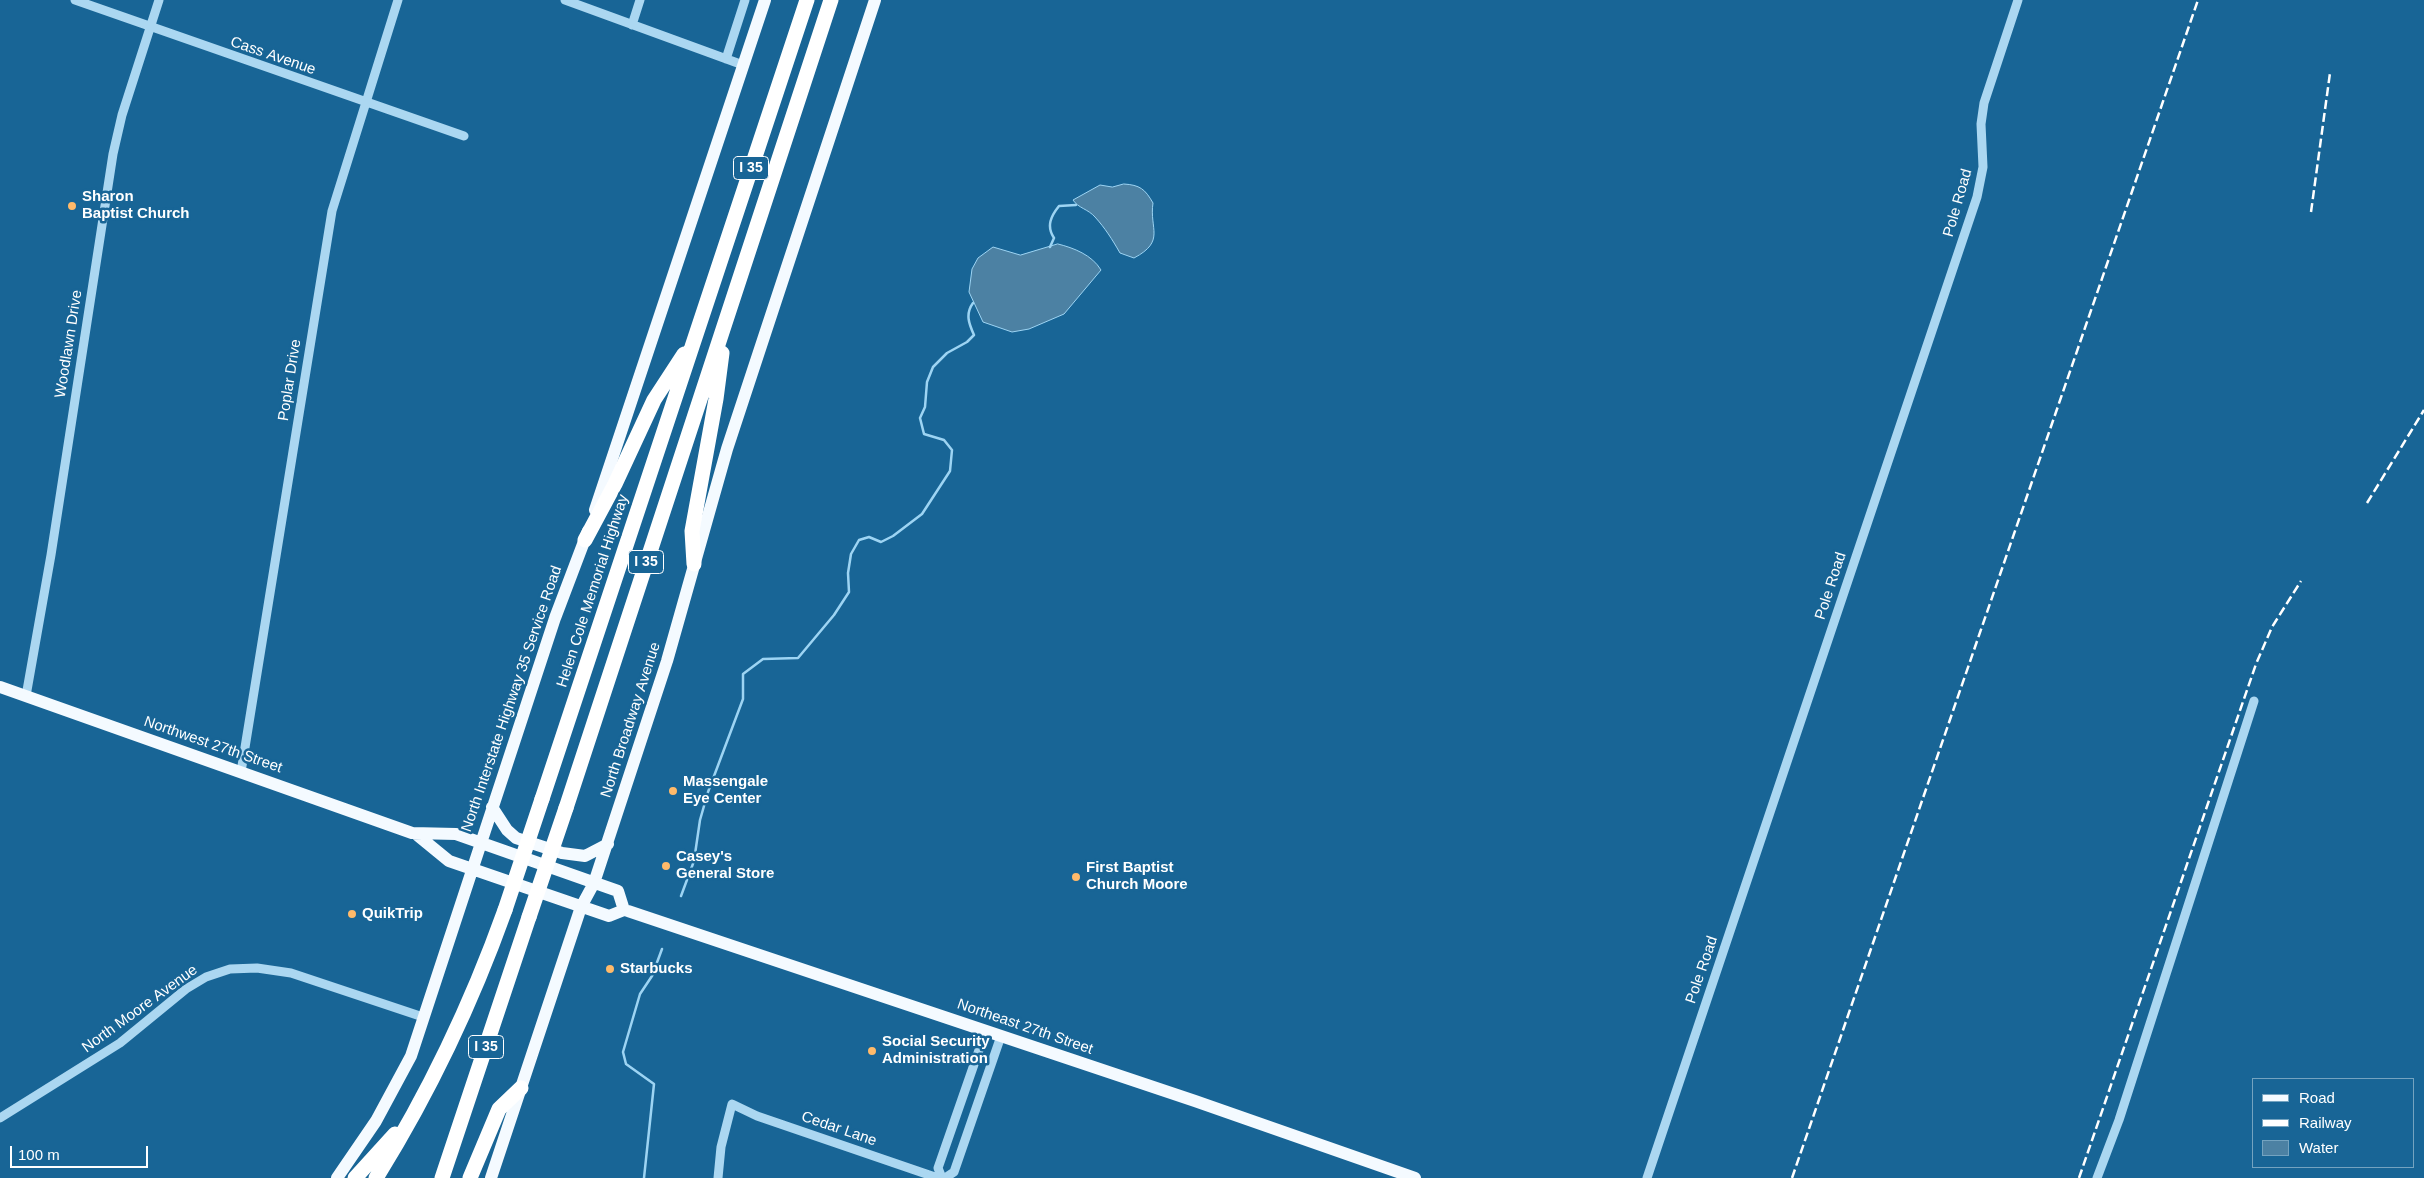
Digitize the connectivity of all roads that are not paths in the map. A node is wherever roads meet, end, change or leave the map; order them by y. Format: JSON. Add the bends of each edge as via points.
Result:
{"nodes":[{"id":1,"x":75,"y":0,"type":"edge"},
{"id":2,"x":159,"y":0,"type":"edge"},
{"id":3,"x":398,"y":0,"type":"edge"},
{"id":4,"x":565,"y":0,"type":"edge"},
{"id":5,"x":640,"y":0,"type":"edge"},
{"id":6,"x":745,"y":0,"type":"edge"},
{"id":7,"x":765,"y":0,"type":"edge"},
{"id":8,"x":807,"y":0,"type":"edge"},
{"id":9,"x":831,"y":0,"type":"edge"},
{"id":10,"x":875,"y":0,"type":"edge"},
{"id":11,"x":2018,"y":0,"type":"edge"},
{"id":12,"x":632,"y":25,"type":"junction"},
{"id":13,"x":150,"y":27,"type":"junction"},
{"id":14,"x":726,"y":59,"type":"junction"},
{"id":15,"x":743,"y":66,"type":"junction"},
{"id":16,"x":365,"y":103,"type":"junction"},
{"id":17,"x":464,"y":136,"type":"dead end"},
{"id":18,"x":727,"y":316,"type":"junction"},
{"id":19,"x":696,"y":336,"type":"junction"},
{"id":20,"x":584,"y":540,"type":"junction"},
{"id":21,"x":694,"y":564,"type":"junction"},
{"id":22,"x":0,"y":687,"type":"edge"},
{"id":23,"x":26,"y":696,"type":"junction"},
{"id":24,"x":2254,"y":701,"type":"dead end"},
{"id":25,"x":241,"y":772,"type":"junction"},
{"id":26,"x":492,"y":806,"type":"junction"},
{"id":27,"x":416,"y":834,"type":"junction"},
{"id":28,"x":480,"y":843,"type":"junction"},
{"id":29,"x":608,"y":844,"type":"junction"},
{"id":30,"x":472,"y":869,"type":"junction"},
{"id":31,"x":594,"y":883,"type":"junction"},
{"id":32,"x":581,"y":907,"type":"junction"},
{"id":33,"x":624,"y":910,"type":"junction"},
{"id":34,"x":423,"y":1017,"type":"junction"},
{"id":35,"x":986,"y":1030,"type":"junction"},
{"id":36,"x":1001,"y":1036,"type":"junction"},
{"id":37,"x":521,"y":1088,"type":"junction"},
{"id":38,"x":415,"y":1113,"type":"junction"},
{"id":39,"x":0,"y":1118,"type":"edge"},
{"id":40,"x":337,"y":1178,"type":"edge"},
{"id":41,"x":355,"y":1178,"type":"edge"},
{"id":42,"x":376,"y":1178,"type":"edge"},
{"id":43,"x":442,"y":1178,"type":"edge"},
{"id":44,"x":470,"y":1178,"type":"edge"},
{"id":45,"x":491,"y":1178,"type":"edge"},
{"id":46,"x":718,"y":1178,"type":"edge"},
{"id":47,"x":938,"y":1178,"type":"edge"},
{"id":48,"x":944,"y":1178,"type":"edge"},
{"id":49,"x":1415,"y":1178,"type":"edge"},
{"id":50,"x":1648,"y":1178,"type":"edge"},
{"id":51,"x":2097,"y":1178,"type":"edge"}],
"edges":[{"from":1,"to":13,"type":"street","name":"Cass Avenue"},
{"from":2,"to":13,"type":"street","name":"Woodlawn Drive"},
{"from":3,"to":16,"type":"street","name":"Poplar Drive"},
{"from":4,"to":12,"type":"street"},
{"from":5,"to":12,"type":"street"},
{"from":6,"to":14,"type":"street"},
{"from":7,"to":15,"type":"main road","name":"North Interstate Highway 35 Service Road"},
{"from":8,"to":19,"type":"highway","name":"Helen Cole Memorial Highway","number":"I 35"},
{"from":9,"to":18,"type":"highway","number":"I 35"},
{"from":10,"to":21,"type":"main road","name":"North Broadway Avenue","via":[[727,449]]},
{"from":11,"to":50,"type":"street","name":"Pole Road","via":[[1984,103],[1980,124],[1983,167],[1977,197]]},
{"from":12,"to":14,"type":"street"},
{"from":13,"to":16,"type":"street","name":"Cass Avenue"},
{"from":13,"to":23,"type":"street","name":"Woodlawn Drive","via":[[112,154],[51,555]]},
{"from":14,"to":15,"type":"street"},
{"from":15,"to":20,"type":"main road","name":"North Interstate Highway 35 Service Road"},
{"from":16,"to":17,"type":"street","name":"Cass Avenue"},
{"from":16,"to":25,"type":"street","name":"Poplar Drive","via":[[337,192],[326,241]]},
{"from":18,"to":21,"type":"highway","via":[[716,399],[692,530]]},
{"from":18,"to":43,"type":"highway","number":"I 35","bridge":true},
{"from":19,"to":20,"type":"highway","via":[[654,400],[615,484]]},
{"from":19,"to":38,"type":"highway","name":"Helen Cole Memorial Highway","number":"I 35","bridge":true,"via":[[505,910],[460,1025]]},
{"from":20,"to":26,"type":"main road","name":"North Interstate Highway 35 Service Road"},
{"from":21,"to":29,"type":"main road","name":"North Broadway Avenue","via":[[667,661]]},
{"from":22,"to":23,"type":"main road","name":"Northwest 27th Street"},
{"from":23,"to":25,"type":"main road","name":"Northwest 27th Street"},
{"from":24,"to":51,"type":"street","via":[[2119,1120]]},
{"from":25,"to":27,"type":"main road","name":"Northwest 27th Street"},
{"from":26,"to":28,"type":"main road","name":"North Interstate Highway 35 Service Road"},
{"from":26,"to":29,"type":"main road","via":[[511,834],[562,854],[585,856]]},
{"from":27,"to":28,"type":"main road","name":"Northwest 27th Street","via":[[456,834]]},
{"from":27,"to":30,"type":"main road","name":"Northwest 27th Street","via":[[449,861]]},
{"from":28,"to":30,"type":"main road","name":"North Interstate Highway 35 Service Road"},
{"from":28,"to":31,"type":"main road","name":"Northwest 27th Street"},
{"from":29,"to":31,"type":"main road","name":"North Broadway Avenue"},
{"from":30,"to":32,"type":"main road","name":"Northwest 27th Street"},
{"from":30,"to":34,"type":"main road","name":"North Interstate Highway 35 Service Road"},
{"from":31,"to":32,"type":"main road","name":"North Broadway Avenue"},
{"from":31,"to":33,"type":"main road","via":[[618,891]]},
{"from":32,"to":33,"type":"main road","name":"Northeast 27th Street","via":[[609,916]]},
{"from":32,"to":37,"type":"main road"},
{"from":33,"to":35,"type":"main road","name":"Northeast 27th Street"},
{"from":34,"to":39,"type":"street","name":"North Moore Avenue","via":[[291,973],[257,968],[230,969],[206,977],[114,1047]]},
{"from":34,"to":40,"type":"main road","name":"North Interstate Highway 35 Service Road","via":[[411,1056],[391,1097]]},
{"from":35,"to":36,"type":"main road","name":"Northeast 27th Street"},
{"from":35,"to":48,"type":"street","via":[[938,1168]]},
{"from":36,"to":48,"type":"street","via":[[954,1172]]},
{"from":36,"to":49,"type":"main road","name":"Northeast 27th Street"},
{"from":37,"to":44,"type":"highway","via":[[499,1109]]},
{"from":37,"to":45,"type":"main road"},
{"from":38,"to":41,"type":"highway"},
{"from":38,"to":42,"type":"highway","name":"Helen Cole Memorial Highway","number":"I 35"},
{"from":46,"to":47,"type":"street","name":"Cedar Lane","via":[[720,1147],[732,1104],[757,1116]]}]}
